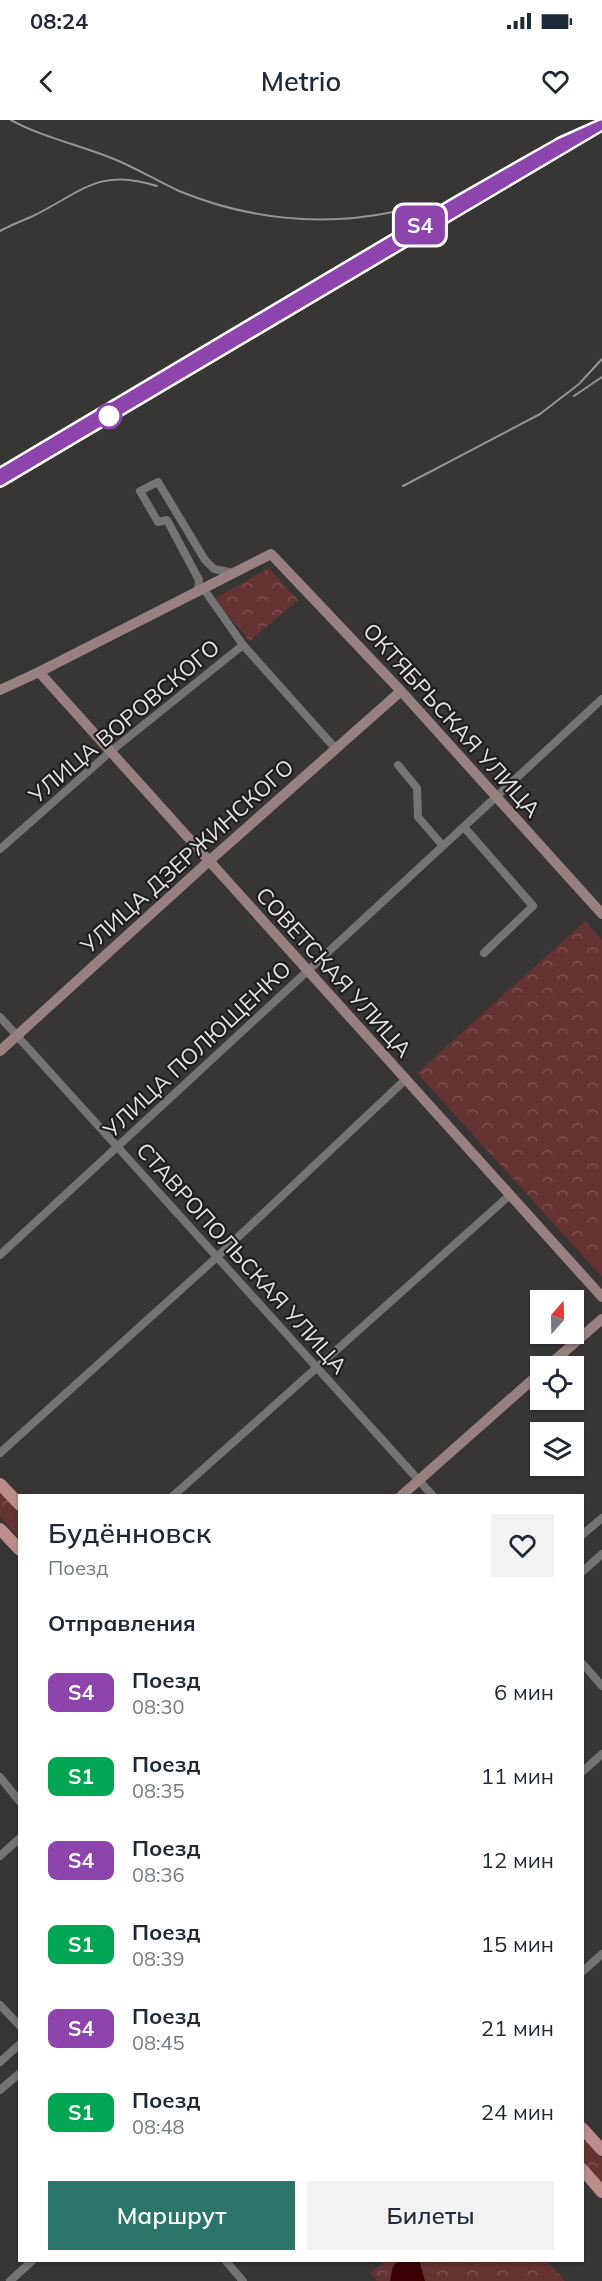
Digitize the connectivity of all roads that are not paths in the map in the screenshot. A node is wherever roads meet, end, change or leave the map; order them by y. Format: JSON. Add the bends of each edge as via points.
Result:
{"nodes":[{"id":1,"x":234,"y":573,"type":"junction"},
{"id":2,"x":201,"y":590,"type":"junction"},
{"id":3,"x":243,"y":645,"type":"junction"},
{"id":4,"x":40,"y":674,"type":"junction"},
{"id":5,"x":0,"y":690,"type":"edge"},
{"id":6,"x":401,"y":691,"type":"junction"},
{"id":7,"x":0,"y":695,"type":"edge"},
{"id":8,"x":602,"y":699,"type":"edge"},
{"id":9,"x":335,"y":748,"type":"junction"},
{"id":10,"x":110,"y":752,"type":"junction"},
{"id":11,"x":398,"y":765,"type":"dead end"},
{"id":12,"x":496,"y":797,"type":"junction"},
{"id":13,"x":464,"y":827,"type":"junction"},
{"id":14,"x":443,"y":846,"type":"junction"},
{"id":15,"x":0,"y":849,"type":"edge"},
{"id":16,"x":208,"y":862,"type":"junction"},
{"id":17,"x":601,"y":910,"type":"edge"},
{"id":18,"x":484,"y":953,"type":"dead end"},
{"id":19,"x":308,"y":971,"type":"junction"},
{"id":20,"x":0,"y":1017,"type":"edge"},
{"id":21,"x":16,"y":1036,"type":"junction"},
{"id":22,"x":0,"y":1051,"type":"edge"},
{"id":23,"x":405,"y":1080,"type":"junction"},
{"id":24,"x":117,"y":1148,"type":"junction"},
{"id":25,"x":510,"y":1195,"type":"junction"},
{"id":26,"x":0,"y":1255,"type":"edge"},
{"id":27,"x":217,"y":1257,"type":"junction"},
{"id":28,"x":602,"y":1297,"type":"edge"},
{"id":29,"x":602,"y":1319,"type":"edge"},
{"id":30,"x":559,"y":1356,"type":"edge"},
{"id":31,"x":316,"y":1366,"type":"junction"},
{"id":32,"x":530,"y":1382,"type":"edge"},
{"id":33,"x":0,"y":1452,"type":"edge"},
{"id":34,"x":418,"y":1479,"type":"junction"},
{"id":35,"x":0,"y":1484,"type":"edge"},
{"id":36,"x":175,"y":1494,"type":"edge"},
{"id":37,"x":402,"y":1494,"type":"edge"},
{"id":38,"x":431,"y":1494,"type":"edge"},
{"id":39,"x":18,"y":1503,"type":"edge"},
{"id":40,"x":602,"y":1518,"type":"edge"},
{"id":41,"x":0,"y":1529,"type":"edge"},
{"id":42,"x":584,"y":1534,"type":"edge"},
{"id":43,"x":18,"y":1548,"type":"edge"},
{"id":44,"x":602,"y":1554,"type":"edge"},
{"id":45,"x":584,"y":1570,"type":"edge"},
{"id":46,"x":584,"y":1665,"type":"edge"},
{"id":47,"x":602,"y":1686,"type":"edge"},
{"id":48,"x":602,"y":1755,"type":"edge"},
{"id":49,"x":584,"y":1770,"type":"edge"},
{"id":50,"x":0,"y":1777,"type":"edge"},
{"id":51,"x":18,"y":1800,"type":"edge"},
{"id":52,"x":18,"y":1840,"type":"edge"},
{"id":53,"x":0,"y":1856,"type":"edge"},
{"id":54,"x":602,"y":1954,"type":"edge"},
{"id":55,"x":584,"y":1970,"type":"edge"},
{"id":56,"x":0,"y":2005,"type":"edge"},
{"id":57,"x":18,"y":2024,"type":"edge"},
{"id":58,"x":18,"y":2046,"type":"edge"},
{"id":59,"x":0,"y":2062,"type":"edge"},
{"id":60,"x":18,"y":2075,"type":"edge"},
{"id":61,"x":0,"y":2090,"type":"edge"},
{"id":62,"x":584,"y":2130,"type":"edge"},
{"id":63,"x":602,"y":2150,"type":"edge"},
{"id":64,"x":584,"y":2171,"type":"edge"},
{"id":65,"x":602,"y":2192,"type":"edge"},
{"id":66,"x":31,"y":2262,"type":"edge"},
{"id":67,"x":226,"y":2262,"type":"edge"},
{"id":68,"x":238,"y":2279,"type":"edge"},
{"id":69,"x":10,"y":2281,"type":"edge"}],
"edges":[{"from":1,"to":2,"type":"street"},
{"from":1,"to":2,"type":"street","via":[[214,569],[205,560],[158,482],[140,491],[158,522],[167,520]]},
{"from":1,"to":6,"type":"street","name":"ОКТЯБРЬСКАЯ УЛИЦА","via":[[271,554]]},
{"from":2,"to":3,"type":"street"},
{"from":2,"to":4,"type":"street"},
{"from":3,"to":9,"type":"street"},
{"from":3,"to":10,"type":"street","name":"УЛИЦА ВОРОВСКОГО"},
{"from":4,"to":5,"type":"street"},
{"from":4,"to":7,"type":"street"},
{"from":4,"to":10,"type":"street","name":"СОВЕТСКАЯ УЛИЦА"},
{"from":6,"to":9,"type":"street","name":"УЛИЦА ДЗЕРЖИНСКОГО"},
{"from":6,"to":12,"type":"street","name":"ОКТЯБРЬСКАЯ УЛИЦА"},
{"from":8,"to":12,"type":"street","name":"УЛИЦА ПОЛЮЩЕНКО"},
{"from":9,"to":16,"type":"street","name":"УЛИЦА ДЗЕРЖИНСКОГО"},
{"from":10,"to":15,"type":"street","name":"УЛИЦА ВОРОВСКОГО"},
{"from":10,"to":16,"type":"street","name":"СОВЕТСКАЯ УЛИЦА"},
{"from":11,"to":14,"type":"street","via":[[417,788],[418,817]]},
{"from":12,"to":13,"type":"street","name":"УЛИЦА ПОЛЮЩЕНКО"},
{"from":12,"to":17,"type":"street","name":"ОКТЯБРЬСКАЯ УЛИЦА"},
{"from":13,"to":14,"type":"street","name":"УЛИЦА ПОЛЮЩЕНКО"},
{"from":13,"to":18,"type":"street","via":[[533,906]]},
{"from":14,"to":19,"type":"street","name":"УЛИЦА ПОЛЮЩЕНКО"},
{"from":16,"to":19,"type":"street","name":"СОВЕТСКАЯ УЛИЦА"},
{"from":16,"to":21,"type":"street","name":"УЛИЦА ДЗЕРЖИНСКОГО"},
{"from":19,"to":23,"type":"street","name":"СОВЕТСКАЯ УЛИЦА"},
{"from":19,"to":24,"type":"street","name":"УЛИЦА ПОЛЮЩЕНКО"},
{"from":20,"to":21,"type":"street","name":"СТАВРОПОЛЬСКАЯ УЛИЦА"},
{"from":21,"to":22,"type":"street","name":"УЛИЦА ДЗЕРЖИНСКОГО"},
{"from":21,"to":24,"type":"street","name":"СТАВРОПОЛЬСКАЯ УЛИЦА"},
{"from":23,"to":25,"type":"street","name":"СОВЕТСКАЯ УЛИЦА"},
{"from":23,"to":27,"type":"street"},
{"from":24,"to":26,"type":"street","name":"УЛИЦА ПОЛЮЩЕНКО"},
{"from":24,"to":27,"type":"street","name":"СТАВРОПОЛЬСКАЯ УЛИЦА"},
{"from":25,"to":28,"type":"street","name":"СОВЕТСКАЯ УЛИЦА"},
{"from":25,"to":31,"type":"street"},
{"from":27,"to":31,"type":"street","name":"СТАВРОПОЛЬСКАЯ УЛИЦА"},
{"from":27,"to":33,"type":"street"},
{"from":29,"to":30,"type":"street"},
{"from":31,"to":34,"type":"street","name":"СТАВРОПОЛЬСКАЯ УЛИЦА"},
{"from":31,"to":36,"type":"street"},
{"from":32,"to":34,"type":"street"},
{"from":34,"to":37,"type":"street"},
{"from":34,"to":38,"type":"street","name":"СТАВРОПОЛЬСКАЯ УЛИЦА"},
{"from":35,"to":39,"type":"main road"},
{"from":40,"to":42,"type":"street"},
{"from":41,"to":43,"type":"main road"},
{"from":44,"to":45,"type":"street"},
{"from":46,"to":47,"type":"street"},
{"from":48,"to":49,"type":"street"},
{"from":50,"to":51,"type":"street"},
{"from":52,"to":53,"type":"street"},
{"from":54,"to":55,"type":"street"},
{"from":56,"to":57,"type":"street"},
{"from":58,"to":59,"type":"street"},
{"from":60,"to":61,"type":"street"},
{"from":62,"to":63,"type":"main road"},
{"from":64,"to":65,"type":"main road"},
{"from":66,"to":69,"type":"street"},
{"from":67,"to":68,"type":"street"}]}
